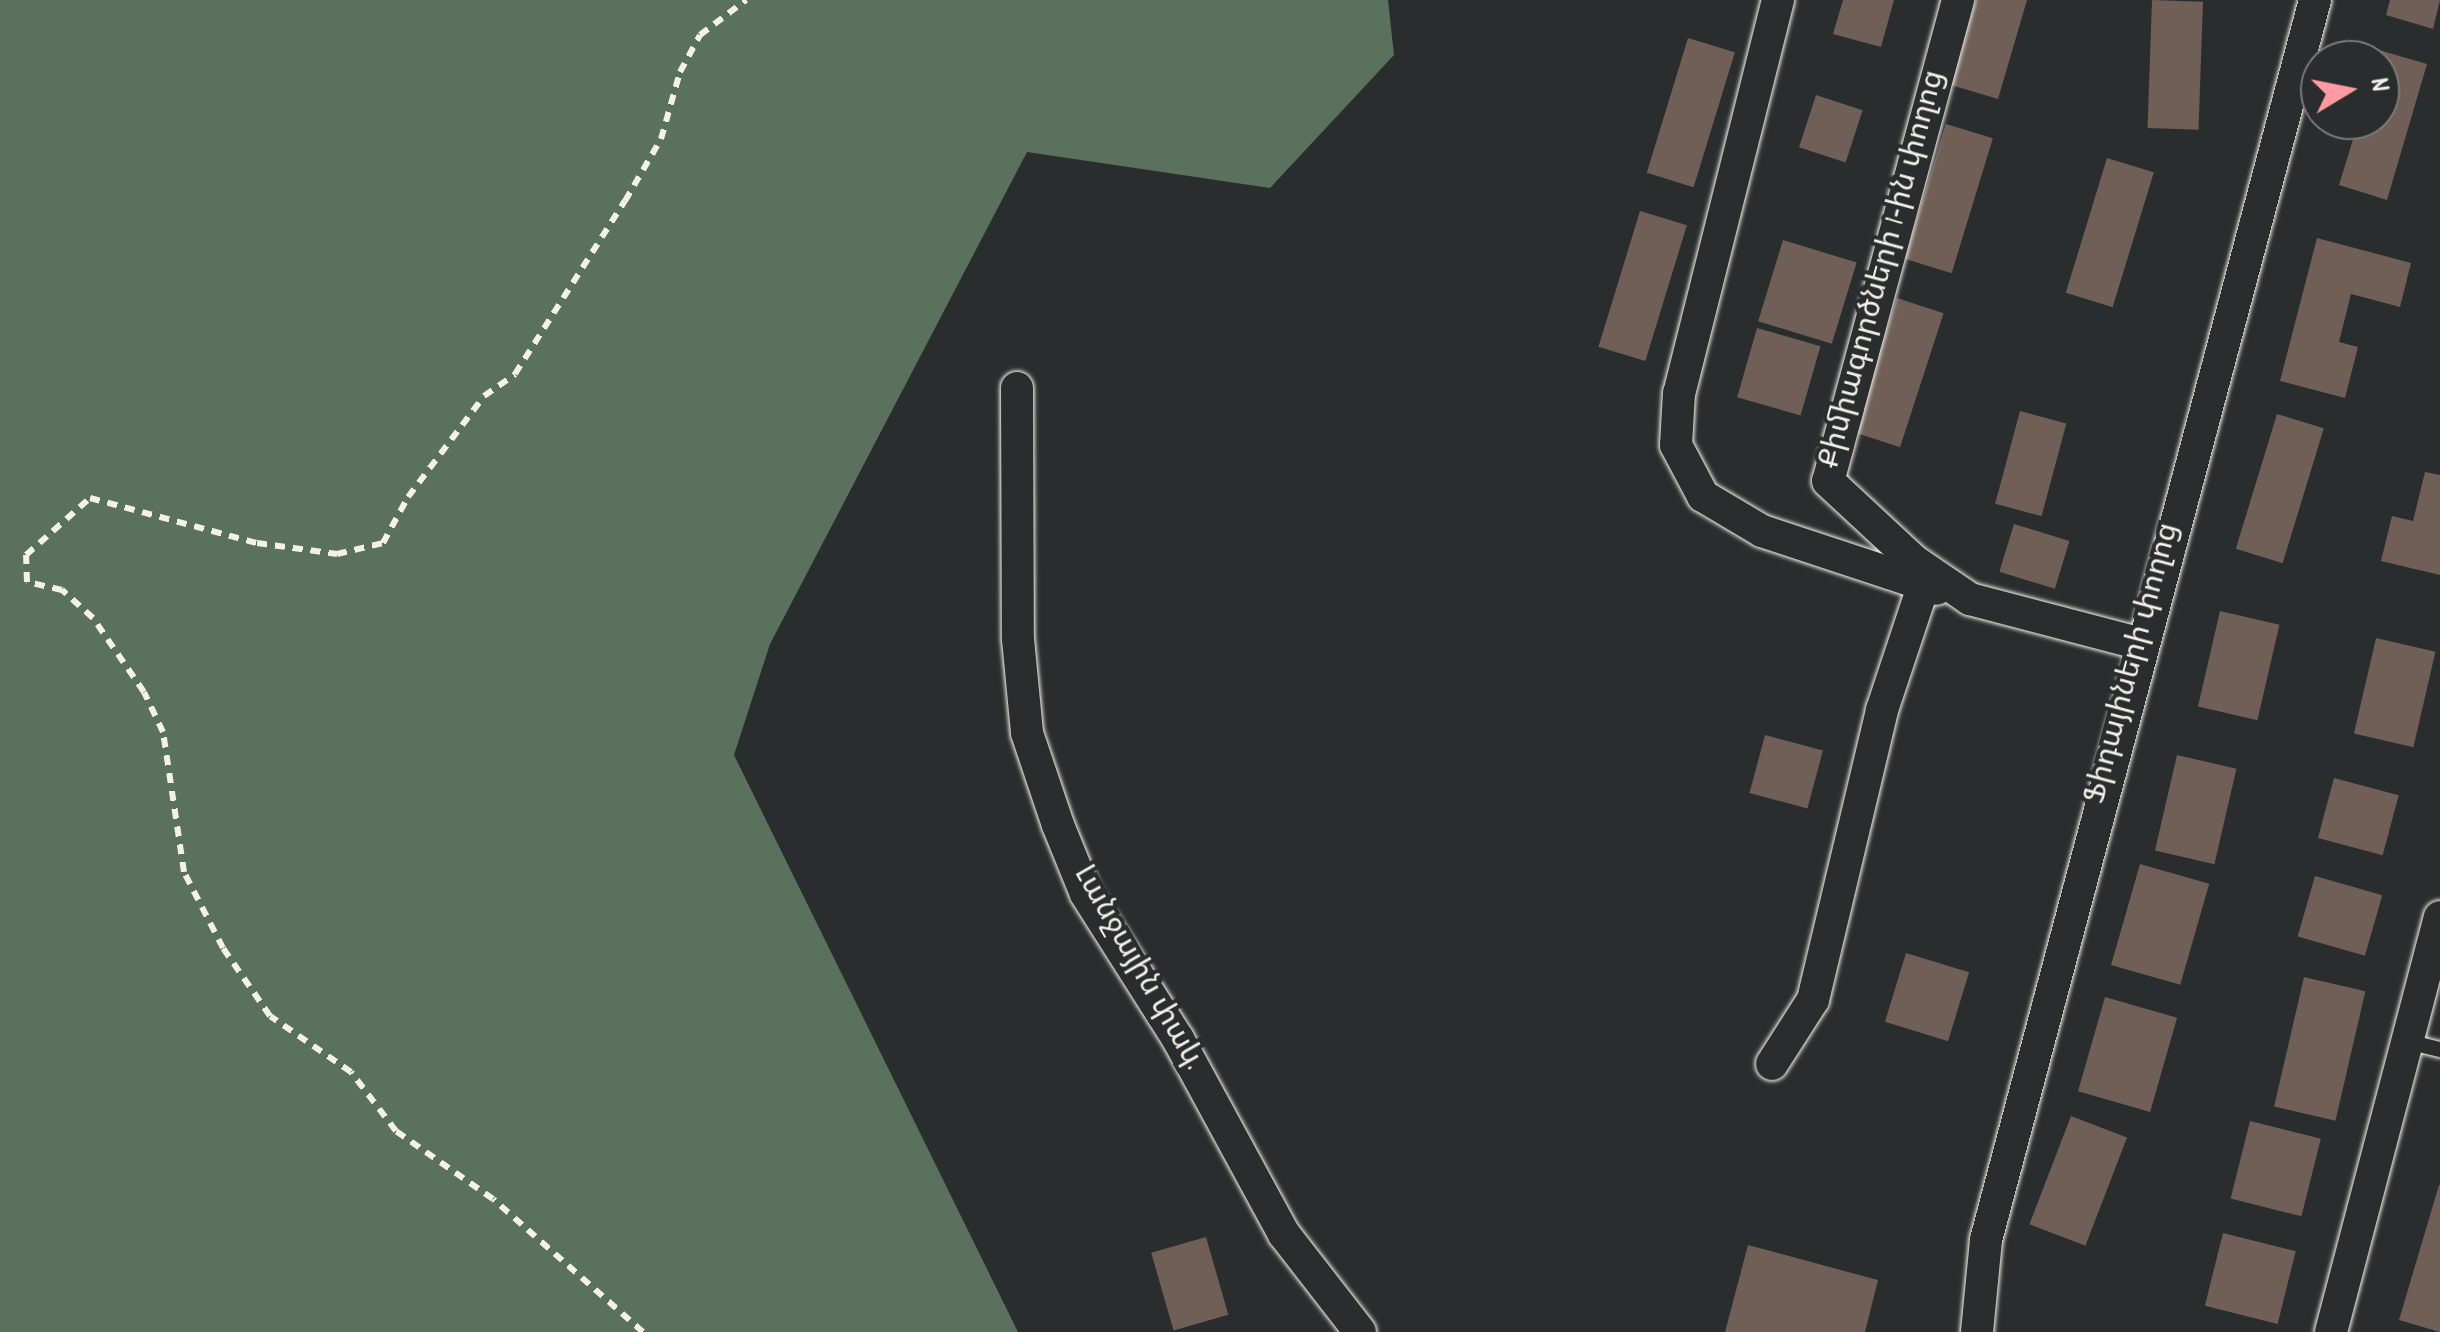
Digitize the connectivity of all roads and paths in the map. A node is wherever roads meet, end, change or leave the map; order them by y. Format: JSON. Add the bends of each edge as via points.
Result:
{"nodes":[{"id":1,"x":746,"y":0,"type":"edge"},
{"id":2,"x":1778,"y":0,"type":"edge"},
{"id":3,"x":1958,"y":0,"type":"edge"},
{"id":4,"x":2315,"y":0,"type":"edge"},
{"id":5,"x":1017,"y":388,"type":"dead end"},
{"id":6,"x":1924,"y":584,"type":"junction"},
{"id":7,"x":1970,"y":599,"type":"junction"},
{"id":8,"x":2141,"y":644,"type":"junction"},
{"id":9,"x":2440,"y":917,"type":"edge"},
{"id":10,"x":2407,"y":1041,"type":"junction"},
{"id":11,"x":2440,"y":1049,"type":"edge"},
{"id":12,"x":1772,"y":1064,"type":"dead end"},
{"id":13,"x":643,"y":1332,"type":"edge"},
{"id":14,"x":1360,"y":1332,"type":"edge"},
{"id":15,"x":1977,"y":1332,"type":"edge"},
{"id":16,"x":2331,"y":1332,"type":"edge"}],
"edges":[{"from":1,"to":13,"type":"path","via":[[700,35],[680,72],[661,139],[625,202],[516,374],[484,396],[383,543],[337,554],[258,544],[90,498],[26,554],[27,582],[62,590],[93,618],[144,692],[163,732],[184,872],[223,948],[270,1016],[351,1072],[396,1132],[493,1199]]},
{"from":2,"to":6,"type":"street","via":[[1679,393],[1676,445],[1703,496],[1762,531]]},
{"from":3,"to":7,"type":"street","name":"Քիմիագործների 1-ին փողոց","via":[[1828,481],[1914,561]]},
{"from":4,"to":8,"type":"street","name":"Ֆիդայիների փողոց"},
{"from":5,"to":14,"type":"street","name":"Լանջային փակ.","via":[[1027,733],[1058,825],[1086,894],[1178,1039],[1284,1234]]},
{"from":6,"to":7,"type":"street"},
{"from":6,"to":12,"type":"street","via":[[1882,710],[1813,1000]]},
{"from":7,"to":8,"type":"street","name":"Քիմիագործների 1-ին փողոց"},
{"from":8,"to":15,"type":"street","name":"Ֆիդայիների փողոց","via":[[1986,1240]]},
{"from":9,"to":10,"type":"street"},
{"from":10,"to":11,"type":"lane"},
{"from":10,"to":16,"type":"street"}]}
